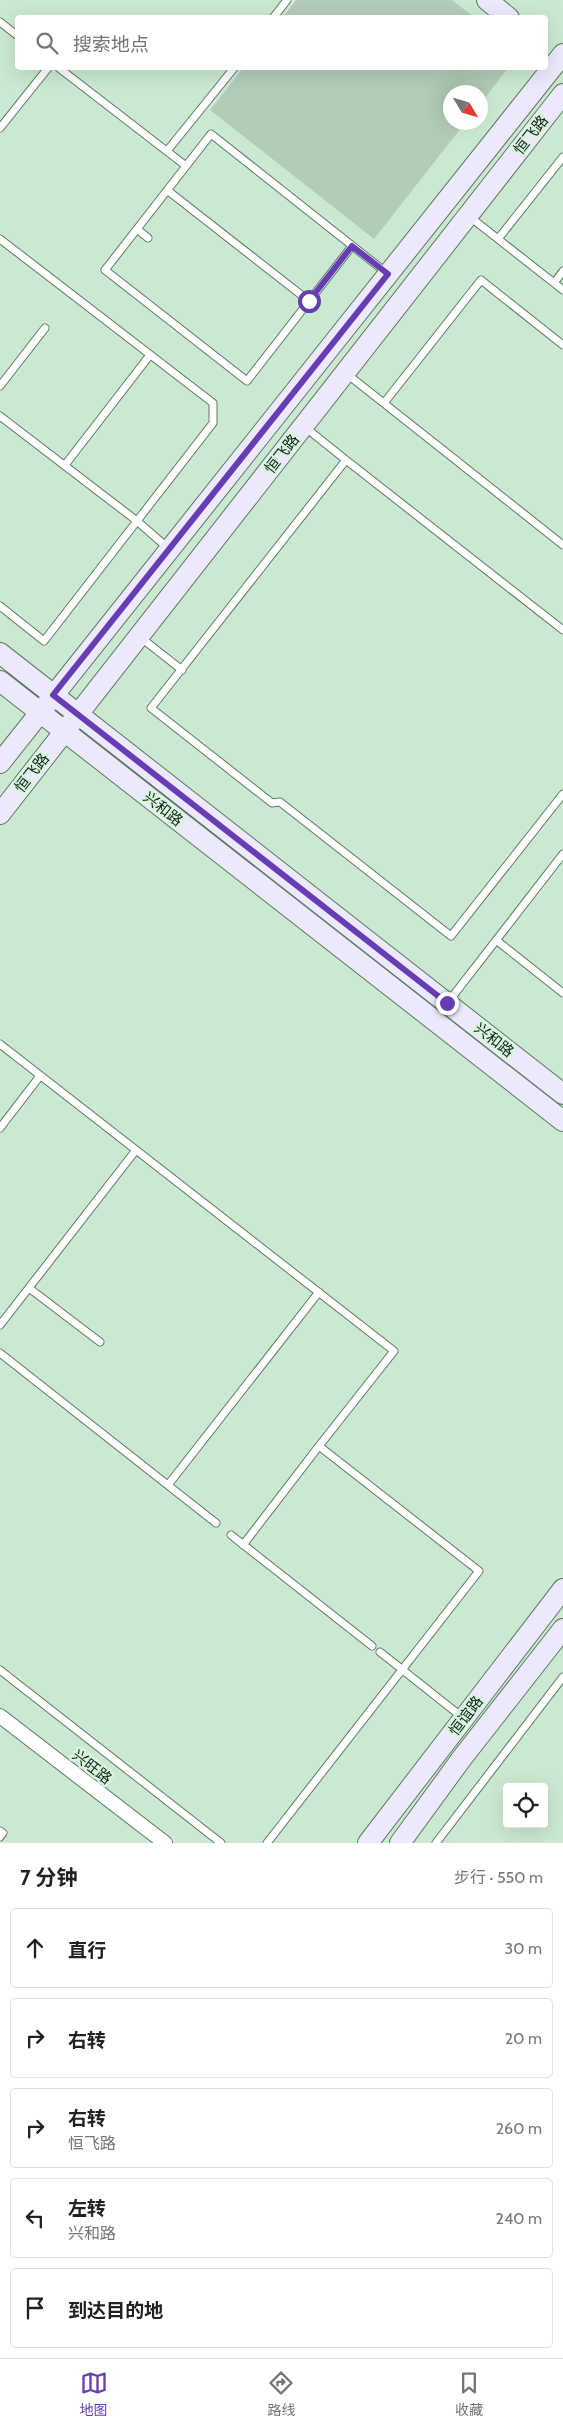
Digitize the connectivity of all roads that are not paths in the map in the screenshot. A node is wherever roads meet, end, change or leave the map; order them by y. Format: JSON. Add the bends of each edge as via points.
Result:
{"nodes":[{"id":1,"x":287,"y":0,"type":"edge"},
{"id":2,"x":487,"y":0,"type":"edge"},
{"id":3,"x":275,"y":15,"type":"edge"},
{"id":4,"x":505,"y":15,"type":"edge"},
{"id":5,"x":0,"y":22,"type":"edge"},
{"id":6,"x":15,"y":34,"type":"edge"},
{"id":7,"x":558,"y":54,"type":"edge"},
{"id":8,"x":548,"y":67,"type":"edge"},
{"id":9,"x":46,"y":70,"type":"edge"},
{"id":10,"x":62,"y":70,"type":"edge"},
{"id":11,"x":232,"y":70,"type":"edge"},
{"id":12,"x":546,"y":70,"type":"edge"},
{"id":13,"x":563,"y":94,"type":"edge"},
{"id":14,"x":0,"y":128,"type":"edge"},
{"id":15,"x":167,"y":151,"type":"junction"},
{"id":16,"x":563,"y":157,"type":"edge"},
{"id":17,"x":186,"y":166,"type":"junction"},
{"id":18,"x":167,"y":190,"type":"junction"},
{"id":19,"x":468,"y":215,"type":"junction"},
{"id":20,"x":137,"y":228,"type":"junction"},
{"id":21,"x":148,"y":238,"type":"dead end"},
{"id":22,"x":0,"y":239,"type":"edge"},
{"id":23,"x":498,"y":239,"type":"junction"},
{"id":24,"x":352,"y":246,"type":"junction"},
{"id":25,"x":563,"y":271,"type":"edge"},
{"id":26,"x":388,"y":274,"type":"junction"},
{"id":27,"x":554,"y":283,"type":"junction"},
{"id":28,"x":563,"y":290,"type":"edge"},
{"id":29,"x":309,"y":301,"type":"junction"},
{"id":30,"x":45,"y":328,"type":"dead end"},
{"id":31,"x":563,"y":345,"type":"edge"},
{"id":32,"x":150,"y":355,"type":"junction"},
{"id":33,"x":345,"y":373,"type":"junction"},
{"id":34,"x":0,"y":386,"type":"edge"},
{"id":35,"x":384,"y":403,"type":"junction"},
{"id":36,"x":0,"y":416,"type":"edge"},
{"id":37,"x":304,"y":426,"type":"junction"},
{"id":38,"x":346,"y":460,"type":"junction"},
{"id":39,"x":64,"y":465,"type":"junction"},
{"id":40,"x":137,"y":521,"type":"junction"},
{"id":41,"x":563,"y":546,"type":"edge"},
{"id":42,"x":169,"y":549,"type":"junction"},
{"id":43,"x":0,"y":606,"type":"edge"},
{"id":44,"x":563,"y":630,"type":"edge"},
{"id":45,"x":139,"y":636,"type":"junction"},
{"id":46,"x":0,"y":653,"type":"edge"},
{"id":47,"x":182,"y":670,"type":"junction"},
{"id":48,"x":0,"y":681,"type":"edge"},
{"id":49,"x":53,"y":695,"type":"junction"},
{"id":50,"x":40,"y":712,"type":"junction"},
{"id":51,"x":79,"y":714,"type":"junction"},
{"id":52,"x":65,"y":732,"type":"junction"},
{"id":53,"x":0,"y":763,"type":"edge"},
{"id":54,"x":563,"y":794,"type":"edge"},
{"id":55,"x":0,"y":814,"type":"edge"},
{"id":56,"x":563,"y":854,"type":"edge"},
{"id":57,"x":496,"y":940,"type":"junction"},
{"id":58,"x":563,"y":994,"type":"edge"},
{"id":59,"x":447,"y":1003,"type":"junction"},
{"id":60,"x":0,"y":1044,"type":"edge"},
{"id":61,"x":40,"y":1076,"type":"junction"},
{"id":62,"x":563,"y":1094,"type":"edge"},
{"id":63,"x":563,"y":1121,"type":"edge"},
{"id":64,"x":0,"y":1128,"type":"edge"},
{"id":65,"x":136,"y":1150,"type":"junction"},
{"id":66,"x":29,"y":1288,"type":"junction"},
{"id":67,"x":318,"y":1292,"type":"junction"},
{"id":68,"x":0,"y":1325,"type":"edge"},
{"id":69,"x":100,"y":1342,"type":"dead end"},
{"id":70,"x":0,"y":1352,"type":"edge"},
{"id":71,"x":319,"y":1446,"type":"junction"},
{"id":72,"x":168,"y":1486,"type":"junction"},
{"id":73,"x":216,"y":1523,"type":"dead end"},
{"id":74,"x":230,"y":1536,"type":"dead end"},
{"id":75,"x":243,"y":1545,"type":"junction"},
{"id":76,"x":563,"y":1589,"type":"edge"},
{"id":77,"x":563,"y":1629,"type":"edge"},
{"id":78,"x":372,"y":1646,"type":"dead end"},
{"id":79,"x":380,"y":1652,"type":"dead end"},
{"id":80,"x":0,"y":1670,"type":"edge"},
{"id":81,"x":402,"y":1670,"type":"junction"},
{"id":82,"x":563,"y":1677,"type":"edge"},
{"id":83,"x":0,"y":1716,"type":"edge"},
{"id":84,"x":464,"y":1718,"type":"junction"},
{"id":85,"x":0,"y":1831,"type":"edge"},
{"id":86,"x":0,"y":1837,"type":"edge"},
{"id":87,"x":165,"y":1843,"type":"edge"},
{"id":88,"x":221,"y":1843,"type":"edge"},
{"id":89,"x":267,"y":1843,"type":"edge"},
{"id":90,"x":368,"y":1843,"type":"edge"},
{"id":91,"x":400,"y":1843,"type":"edge"},
{"id":92,"x":436,"y":1843,"type":"edge"}],
"edges":[{"from":1,"to":3,"type":"lane"},
{"from":2,"to":4,"type":"main road"},
{"from":5,"to":6,"type":"lane"},
{"from":7,"to":8,"type":"main road","name":"恒飞路"},
{"from":9,"to":14,"type":"lane"},
{"from":10,"to":15,"type":"lane"},
{"from":11,"to":15,"type":"lane"},
{"from":12,"to":26,"type":"main road","name":"恒飞路"},
{"from":13,"to":19,"type":"main road","name":"恒飞路"},
{"from":15,"to":17,"type":"lane"},
{"from":16,"to":23,"type":"lane"},
{"from":17,"to":18,"type":"lane"},
{"from":17,"to":24,"type":"lane","via":[[211,134]]},
{"from":18,"to":20,"type":"lane"},
{"from":18,"to":29,"type":"lane"},
{"from":19,"to":23,"type":"lane"},
{"from":19,"to":33,"type":"main road","name":"恒飞路"},
{"from":20,"to":21,"type":"lane"},
{"from":20,"to":29,"type":"lane","via":[[104,270],[247,381]]},
{"from":22,"to":32,"type":"lane"},
{"from":23,"to":27,"type":"lane"},
{"from":24,"to":26,"type":"lane"},
{"from":24,"to":29,"type":"lane"},
{"from":25,"to":27,"type":"lane"},
{"from":26,"to":42,"type":"main road","name":"恒飞路"},
{"from":27,"to":28,"type":"lane"},
{"from":30,"to":34,"type":"lane"},
{"from":31,"to":35,"type":"lane","via":[[481,280]]},
{"from":32,"to":39,"type":"lane"},
{"from":32,"to":40,"type":"lane","via":[[213,403],[213,423]]},
{"from":33,"to":35,"type":"lane"},
{"from":33,"to":37,"type":"main road","name":"恒飞路"},
{"from":35,"to":41,"type":"lane"},
{"from":36,"to":39,"type":"lane"},
{"from":37,"to":38,"type":"lane"},
{"from":37,"to":45,"type":"main road","name":"恒飞路"},
{"from":38,"to":44,"type":"lane"},
{"from":38,"to":47,"type":"lane"},
{"from":39,"to":40,"type":"lane"},
{"from":40,"to":42,"type":"lane"},
{"from":40,"to":43,"type":"lane","via":[[44,641]]},
{"from":42,"to":49,"type":"main road","name":"恒飞路"},
{"from":45,"to":47,"type":"lane"},
{"from":45,"to":51,"type":"main road","name":"恒飞路"},
{"from":46,"to":49,"type":"main road","name":"兴和路"},
{"from":47,"to":54,"type":"lane","via":[[151,708],[272,802],[280,802],[451,936]]},
{"from":48,"to":50,"type":"main road","name":"兴和路"},
{"from":49,"to":50,"type":"main road","name":"恒飞路"},
{"from":49,"to":51,"type":"main road","name":"兴和路"},
{"from":50,"to":52,"type":"main road","name":"兴和路"},
{"from":50,"to":53,"type":"main road","name":"恒飞路"},
{"from":51,"to":52,"type":"main road","name":"恒飞路"},
{"from":51,"to":59,"type":"main road","name":"兴和路"},
{"from":52,"to":55,"type":"main road","name":"恒飞路"},
{"from":52,"to":63,"type":"main road","name":"兴和路"},
{"from":56,"to":57,"type":"lane"},
{"from":57,"to":58,"type":"lane"},
{"from":57,"to":59,"type":"lane"},
{"from":59,"to":62,"type":"main road","name":"兴和路"},
{"from":60,"to":61,"type":"lane"},
{"from":61,"to":64,"type":"lane"},
{"from":61,"to":65,"type":"lane"},
{"from":65,"to":66,"type":"lane"},
{"from":65,"to":67,"type":"lane"},
{"from":66,"to":68,"type":"lane"},
{"from":66,"to":69,"type":"lane"},
{"from":67,"to":71,"type":"lane","via":[[394,1351]]},
{"from":67,"to":72,"type":"lane"},
{"from":70,"to":72,"type":"lane"},
{"from":71,"to":75,"type":"lane"},
{"from":71,"to":81,"type":"lane","via":[[479,1570]]},
{"from":72,"to":73,"type":"lane"},
{"from":74,"to":75,"type":"lane"},
{"from":75,"to":78,"type":"lane"},
{"from":76,"to":84,"type":"main road","name":"恒谊路"},
{"from":77,"to":91,"type":"main road","name":"恒谊路"},
{"from":79,"to":81,"type":"lane"},
{"from":80,"to":88,"type":"lane"},
{"from":81,"to":84,"type":"lane"},
{"from":81,"to":89,"type":"lane"},
{"from":82,"to":92,"type":"lane"},
{"from":83,"to":87,"type":"street","name":"兴旺路"},
{"from":84,"to":90,"type":"main road","name":"恒谊路"},
{"from":85,"to":86,"type":"lane","via":[[3,1833]]}]}
